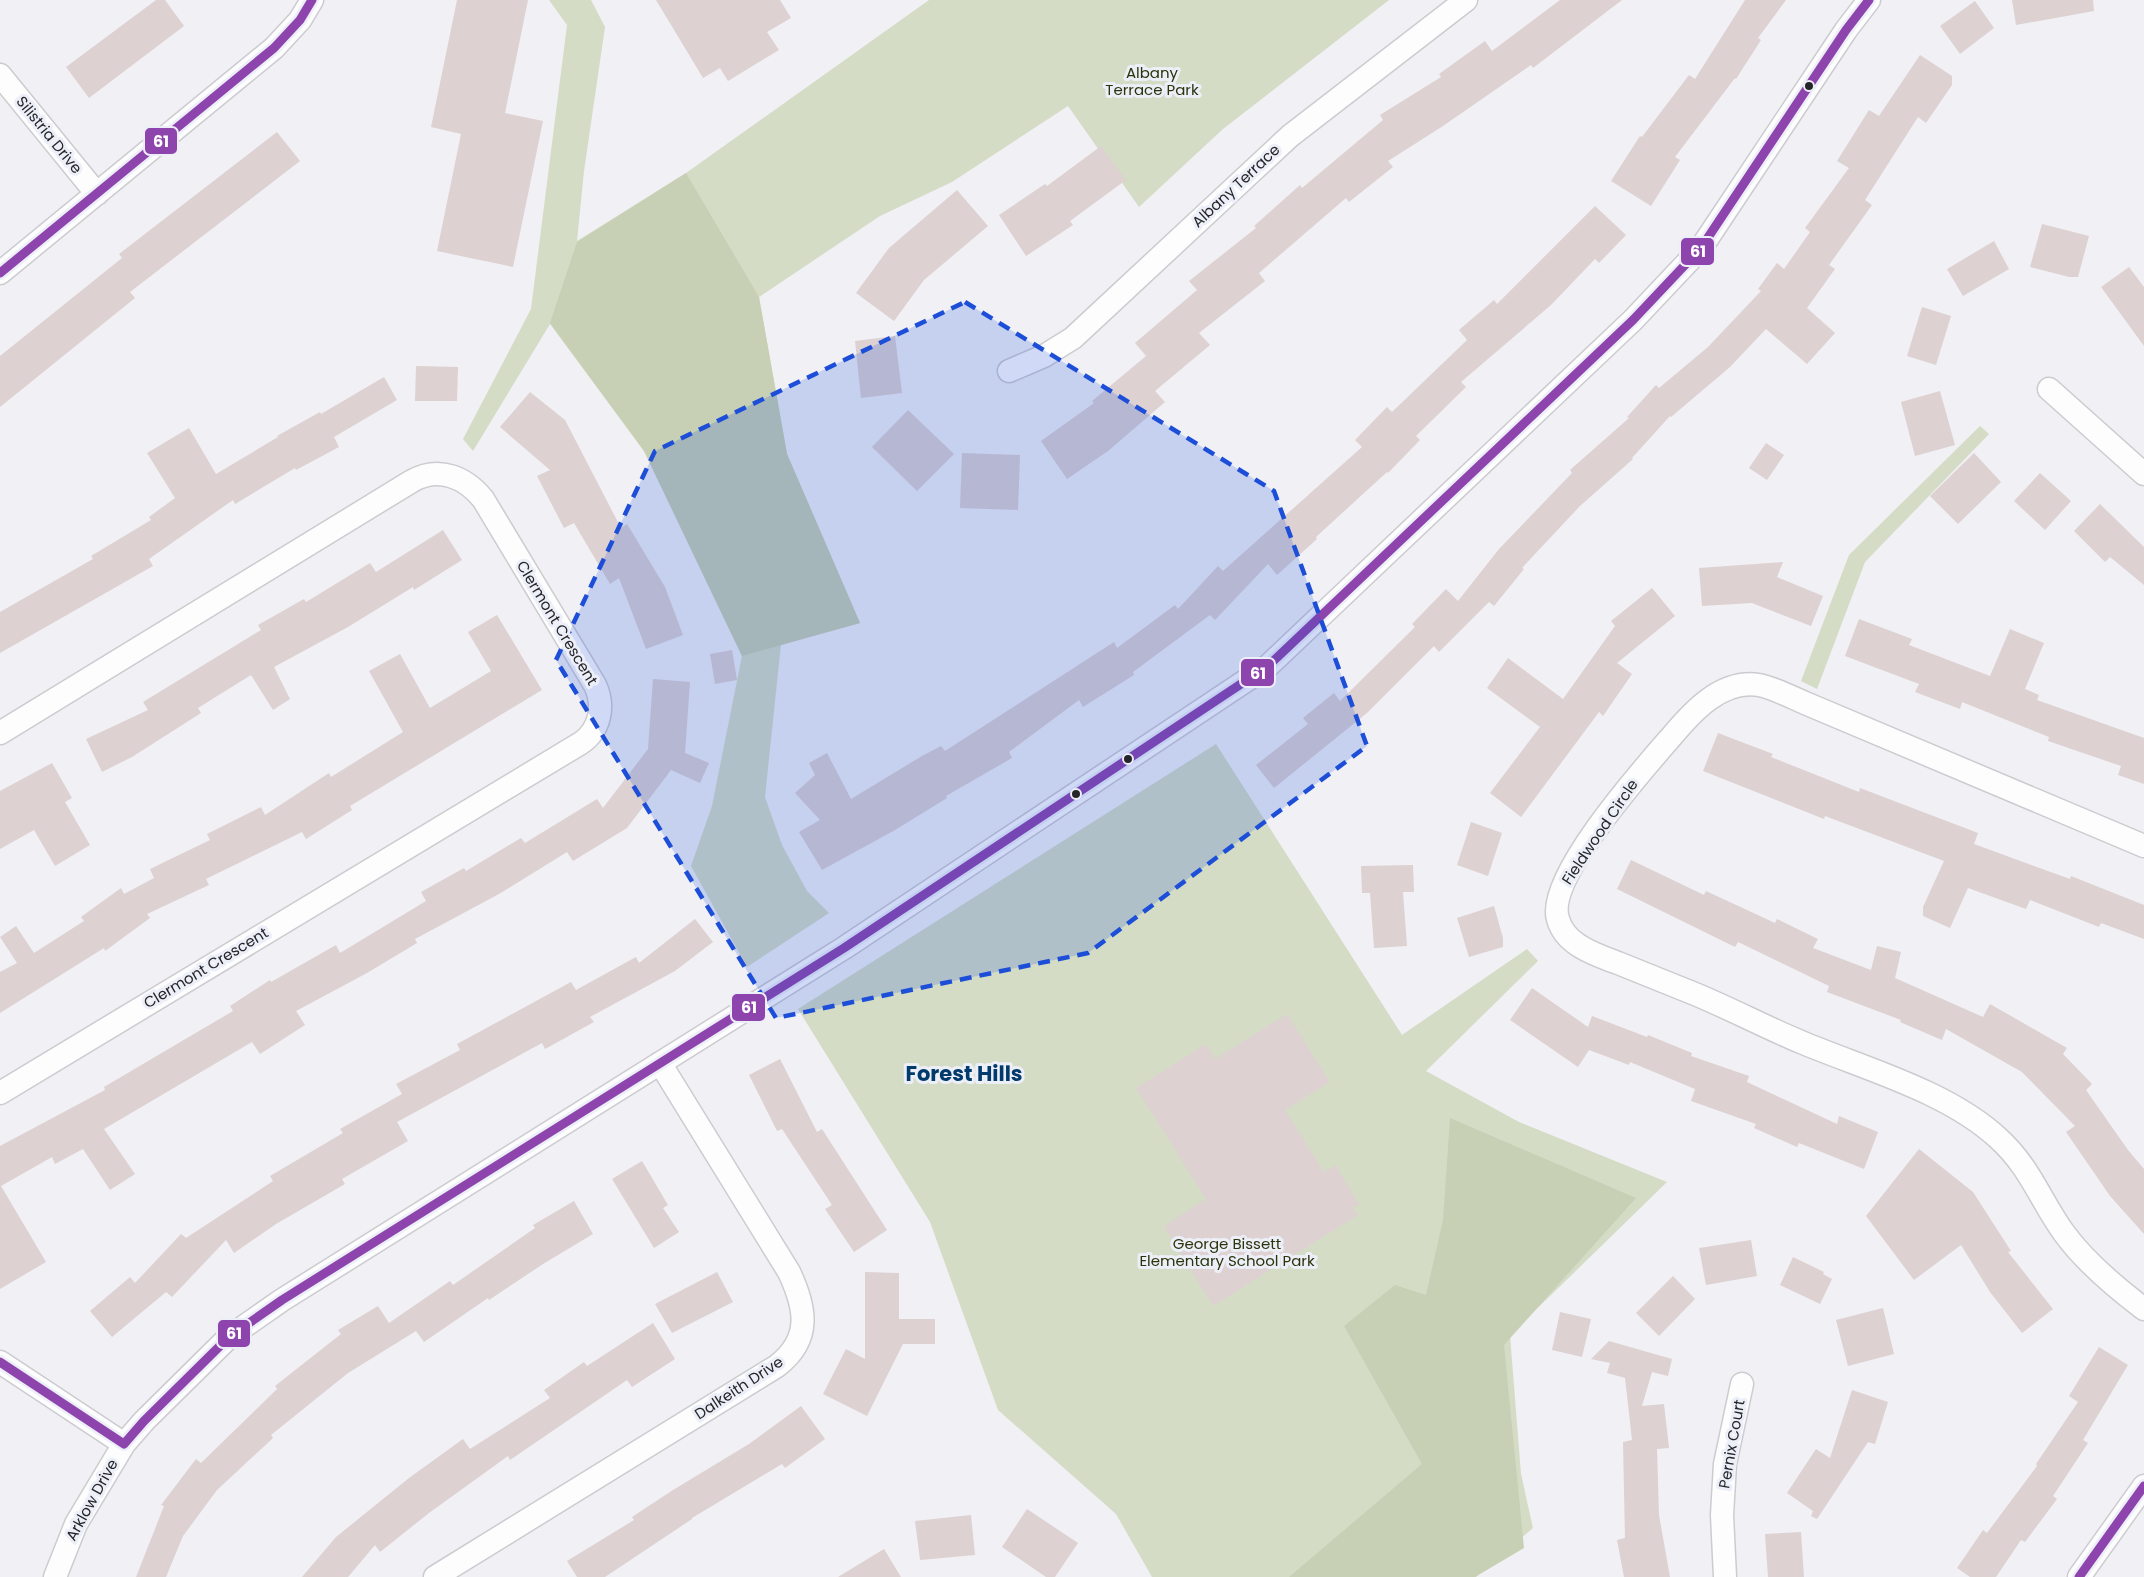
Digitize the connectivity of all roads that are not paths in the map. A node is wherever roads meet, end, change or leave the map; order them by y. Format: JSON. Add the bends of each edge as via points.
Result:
{"nodes":[{"id":1,"x":312,"y":0,"type":"edge"},
{"id":2,"x":1466,"y":0,"type":"edge"},
{"id":3,"x":1869,"y":0,"type":"edge"},
{"id":4,"x":0,"y":75,"type":"edge"},
{"id":5,"x":97,"y":194,"type":"junction"},
{"id":6,"x":0,"y":273,"type":"edge"},
{"id":7,"x":1009,"y":371,"type":"dead end"},
{"id":8,"x":2049,"y":389,"type":"dead end"},
{"id":9,"x":2144,"y":474,"type":"edge"},
{"id":10,"x":0,"y":733,"type":"edge"},
{"id":11,"x":2144,"y":846,"type":"edge"},
{"id":12,"x":660,"y":1063,"type":"junction"},
{"id":13,"x":0,"y":1093,"type":"edge"},
{"id":14,"x":2144,"y":1309,"type":"edge"},
{"id":15,"x":0,"y":1362,"type":"edge"},
{"id":16,"x":1742,"y":1384,"type":"dead end"},
{"id":17,"x":124,"y":1444,"type":"junction"},
{"id":18,"x":2144,"y":1486,"type":"edge"},
{"id":19,"x":55,"y":1577,"type":"edge"},
{"id":20,"x":435,"y":1577,"type":"edge"},
{"id":21,"x":1725,"y":1577,"type":"edge"},
{"id":22,"x":2079,"y":1577,"type":"edge"}],
"edges":[{"from":1,"to":5,"type":"street","via":[[274,48]]},
{"from":2,"to":7,"type":"street","name":"Albany Terrace","via":[[1290,136],[1073,338]]},
{"from":3,"to":12,"type":"street","name":"Arklow Drive","via":[[1701,248],[1633,320],[1268,666],[844,948]]},
{"from":4,"to":5,"type":"street","name":"Silistria Drive"},
{"from":5,"to":6,"type":"street"},
{"from":8,"to":9,"type":"street"},
{"from":10,"to":13,"type":"street","name":"Clermont Crescent","via":[[412,481],[442,473],[460,479],[483,499],[596,685],[601,705],[594,730],[581,743]]},
{"from":11,"to":14,"type":"street","name":"Fieldwood Circle","via":[[1805,703],[1761,686],[1747,685],[1718,694],[1699,706],[1622,795],[1568,873],[1556,909],[1569,938],[1589,952],[1941,1099],[1978,1122],[2015,1155],[2079,1251]]},
{"from":12,"to":17,"type":"street","name":"Arklow Drive","via":[[229,1337]]},
{"from":12,"to":20,"type":"street","name":"Dalkeith Drive","via":[[789,1272],[802,1302],[801,1333],[794,1350],[777,1366]]},
{"from":15,"to":17,"type":"street"},
{"from":16,"to":21,"type":"street","name":"Pernix Court","via":[[1725,1464]]},
{"from":17,"to":19,"type":"street","name":"Arklow Drive","via":[[76,1524]]},
{"from":18,"to":22,"type":"street"}]}
